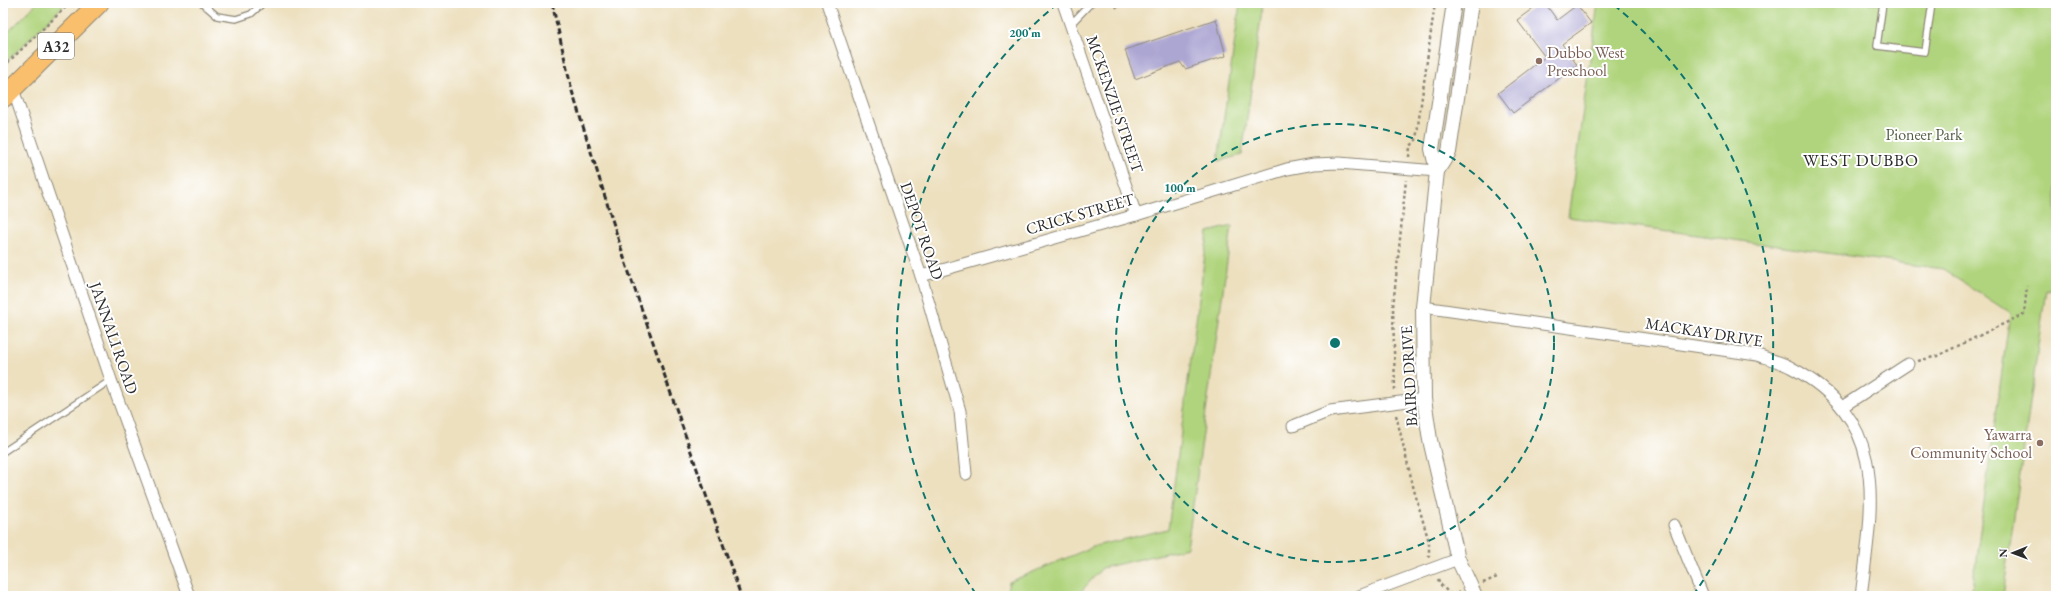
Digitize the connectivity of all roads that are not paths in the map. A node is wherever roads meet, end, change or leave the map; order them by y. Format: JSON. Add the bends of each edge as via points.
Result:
{"nodes":[{"id":1,"x":99,"y":3,"type":"edge"},
{"id":2,"x":202,"y":3,"type":"edge"},
{"id":3,"x":263,"y":3,"type":"edge"},
{"id":4,"x":827,"y":3,"type":"edge"},
{"id":5,"x":1063,"y":3,"type":"edge"},
{"id":6,"x":1091,"y":3,"type":"edge"},
{"id":7,"x":1454,"y":3,"type":"edge"},
{"id":8,"x":1471,"y":3,"type":"edge"},
{"id":9,"x":1883,"y":3,"type":"edge"},
{"id":10,"x":1932,"y":3,"type":"edge"},
{"id":11,"x":1071,"y":24,"type":"junction"},
{"id":12,"x":8,"y":93,"type":"edge"},
{"id":13,"x":1436,"y":171,"type":"junction"},
{"id":14,"x":1136,"y":215,"type":"junction"},
{"id":15,"x":921,"y":276,"type":"junction"},
{"id":16,"x":1423,"y":307,"type":"junction"},
{"id":17,"x":1908,"y":364,"type":"road end"},
{"id":18,"x":110,"y":380,"type":"junction"},
{"id":19,"x":1424,"y":399,"type":"junction"},
{"id":20,"x":1842,"y":407,"type":"junction"},
{"id":21,"x":1293,"y":426,"type":"dead end"},
{"id":22,"x":3,"y":452,"type":"edge"},
{"id":23,"x":966,"y":474,"type":"dead end"},
{"id":24,"x":1674,"y":525,"type":"dead end"},
{"id":25,"x":1458,"y":559,"type":"junction"},
{"id":26,"x":189,"y":596,"type":"edge"},
{"id":27,"x":1359,"y":596,"type":"edge"},
{"id":28,"x":1475,"y":596,"type":"edge"},
{"id":29,"x":1703,"y":596,"type":"edge"},
{"id":30,"x":1861,"y":596,"type":"edge"}],
"edges":[{"from":1,"to":12,"type":"highway","number":"A32"},
{"from":2,"to":3,"type":"lane","via":[[217,16],[236,19],[251,14]]},
{"from":4,"to":15,"type":"street","name":"DEPOT ROAD"},
{"from":5,"to":11,"type":"street","name":"MCKENZIE STREET"},
{"from":6,"to":11,"type":"lane"},
{"from":7,"to":13,"type":"street","name":"BAIRD DRIVE","via":[[1432,149]]},
{"from":8,"to":13,"type":"street","name":"BAIRD DRIVE","via":[[1449,152]]},
{"from":9,"to":10,"type":"lane","via":[[1877,46],[1925,52]]},
{"from":11,"to":14,"type":"street","name":"MCKENZIE STREET"},
{"from":12,"to":18,"type":"street","name":"JANNALI ROAD"},
{"from":13,"to":14,"type":"street","name":"CRICK STREET","via":[[1362,164],[1314,164],[1287,169]]},
{"from":13,"to":16,"type":"street","name":"BAIRD DRIVE"},
{"from":14,"to":15,"type":"street","name":"CRICK STREET"},
{"from":15,"to":23,"type":"street","name":"DEPOT ROAD","via":[[960,411]]},
{"from":16,"to":19,"type":"street","name":"BAIRD DRIVE"},
{"from":16,"to":20,"type":"street","name":"MACKAY DRIVE","via":[[1757,355],[1791,367],[1818,385]]},
{"from":17,"to":20,"type":"street"},
{"from":18,"to":22,"type":"lane"},
{"from":18,"to":26,"type":"street","name":"JANNALI ROAD"},
{"from":19,"to":21,"type":"street","via":[[1330,411]]},
{"from":19,"to":25,"type":"street","name":"BAIRD DRIVE","via":[[1430,440]]},
{"from":20,"to":30,"type":"street","name":"MACKAY DRIVE","via":[[1858,431],[1869,466],[1872,501]]},
{"from":24,"to":29,"type":"street"},
{"from":25,"to":27,"type":"street"},
{"from":25,"to":28,"type":"street","name":"BAIRD DRIVE"}]}
